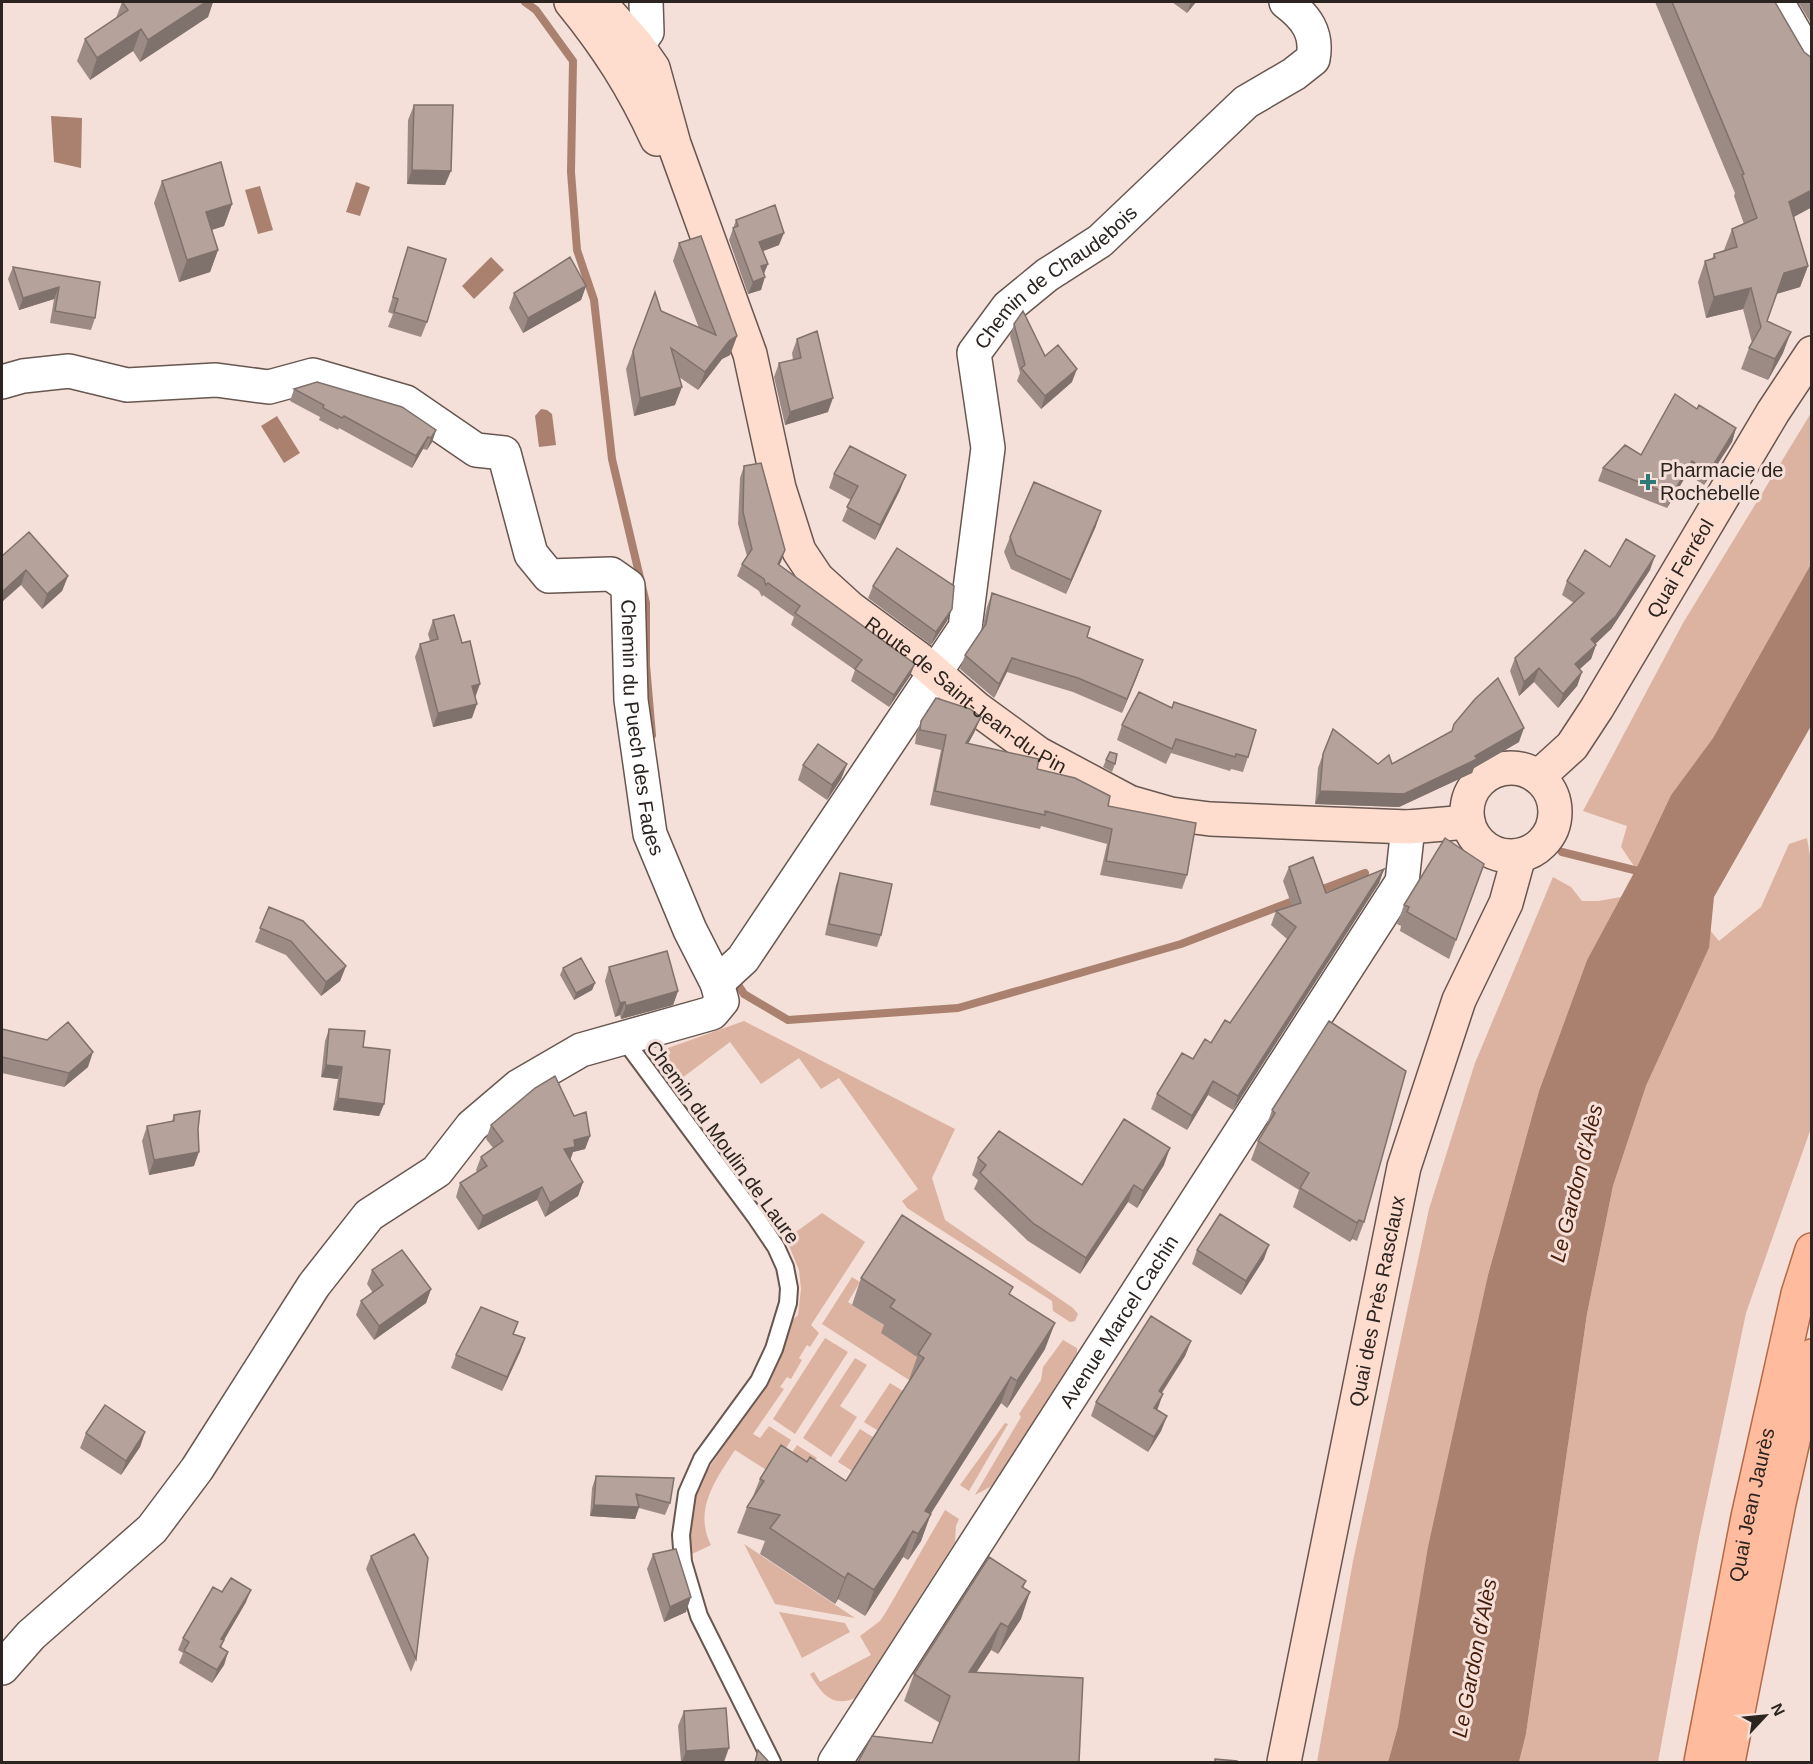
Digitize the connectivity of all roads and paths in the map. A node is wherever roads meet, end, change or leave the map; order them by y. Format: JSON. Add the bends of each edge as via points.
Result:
{"nodes":[{"id":1,"x":571,"y":2,"type":"edge"},
{"id":2,"x":599,"y":2,"type":"edge"},
{"id":3,"x":646,"y":2,"type":"edge"},
{"id":4,"x":1286,"y":2,"type":"edge"},
{"id":5,"x":1777,"y":2,"type":"edge"},
{"id":6,"x":638,"y":45,"type":"junction"},
{"id":7,"x":1812,"y":63,"type":"edge"},
{"id":8,"x":711,"y":251,"type":"junction"},
{"id":9,"x":1812,"y":353,"type":"edge"},
{"id":10,"x":2,"y":382,"type":"edge"},
{"id":11,"x":936,"y":674,"type":"junction"},
{"id":12,"x":1538,"y":777,"type":"junction"},
{"id":13,"x":1457,"y":824,"type":"junction"},
{"id":14,"x":1408,"y":827,"type":"junction"},
{"id":15,"x":1519,"y":856,"type":"junction"},
{"id":16,"x":1402,"y":882,"type":"junction"},
{"id":17,"x":717,"y":983,"type":"junction"},
{"id":18,"x":623,"y":1038,"type":"junction"},
{"id":19,"x":1812,"y":1250,"type":"edge"},
{"id":20,"x":1812,"y":1356,"type":"edge"},
{"id":21,"x":2,"y":1668,"type":"edge"},
{"id":22,"x":772,"y":1762,"type":"edge"},
{"id":23,"x":835,"y":1762,"type":"edge"},
{"id":24,"x":1284,"y":1762,"type":"edge"},
{"id":25,"x":1701,"y":1762,"type":"edge"},
{"id":26,"x":1728,"y":1762,"type":"edge"}],
"edges":[{"from":1,"to":8,"type":"main road","name":"Route de Saint-Jean-du-Pin","via":[[612,54],[639,99],[682,202]]},
{"from":2,"to":6,"type":"main road","name":"Route de Saint-Jean-du-Pin"},
{"from":3,"to":6,"type":"street","via":[[647,32]]},
{"from":4,"to":11,"type":"street","name":"Chemin de Chaudebois","via":[[1304,15],[1316,43],[1313,59],[1246,102],[1100,241],[1008,306],[974,352],[988,448],[965,628]]},
{"from":5,"to":7,"type":"street"},
{"from":6,"to":8,"type":"main road","name":"Route de Saint-Jean-du-Pin","via":[[653,68]]},
{"from":8,"to":11,"type":"main road","name":"Route de Saint-Jean-du-Pin","via":[[750,354],[779,488],[799,551],[817,578],[850,608]]},
{"from":9,"to":12,"type":"main road","name":"Quai Ferréol","via":[[1597,708],[1572,746]]},
{"from":10,"to":17,"type":"street","name":"Chemin du Puech des Fades","via":[[23,375],[69,371],[126,385],[216,380],[269,387],[313,375],[406,402],[476,450],[504,453],[531,554],[549,576],[611,574],[628,586],[631,700],[651,834],[690,930]]},
{"from":11,"to":14,"type":"main road","name":"Route de Saint-Jean-du-Pin","via":[[1039,754],[1130,802],[1171,814],[1210,819]]},
{"from":11,"to":17,"type":"street","name":"Chemin de Chaudebois","via":[[743,959]]},
{"from":12,"to":13,"type":"main road","via":[[1513,768],[1487,775],[1470,796]]},
{"from":12,"to":15,"type":"main road","via":[[1552,797],[1554,823],[1541,844]]},
{"from":13,"to":14,"type":"main road","name":"Route de Saint-Jean-du-Pin"},
{"from":13,"to":15,"type":"main road","via":[[1493,852]]},
{"from":13,"to":16,"type":"street","name":"Avenue Marcel Cachin"},
{"from":14,"to":16,"type":"street","name":"Avenue Marcel Cachin"},
{"from":15,"to":24,"type":"main road","name":"Quai des Près Rasclaux","via":[[1506,903],[1459,1000],[1404,1167]]},
{"from":16,"to":23,"type":"street","name":"Avenue Marcel Cachin"},
{"from":17,"to":18,"type":"street","via":[[722,1000],[712,1013]]},
{"from":18,"to":21,"type":"street","via":[[581,1050],[519,1086],[472,1126],[437,1171],[369,1215],[314,1285],[197,1468],[152,1529],[32,1635]]},
{"from":18,"to":22,"type":"lane","name":"Chemin du Moulin de Laure","via":[[755,1216],[785,1267],[788,1303],[774,1349],[759,1381],[702,1459],[687,1493],[681,1534],[683,1562],[696,1608]]},
{"from":19,"to":25,"type":"main road","name":"Quai Jean Jaurès","via":[[1798,1294],[1748,1517]]},
{"from":20,"to":26,"type":"main road","name":"Quai Jean Jaurès"}]}
